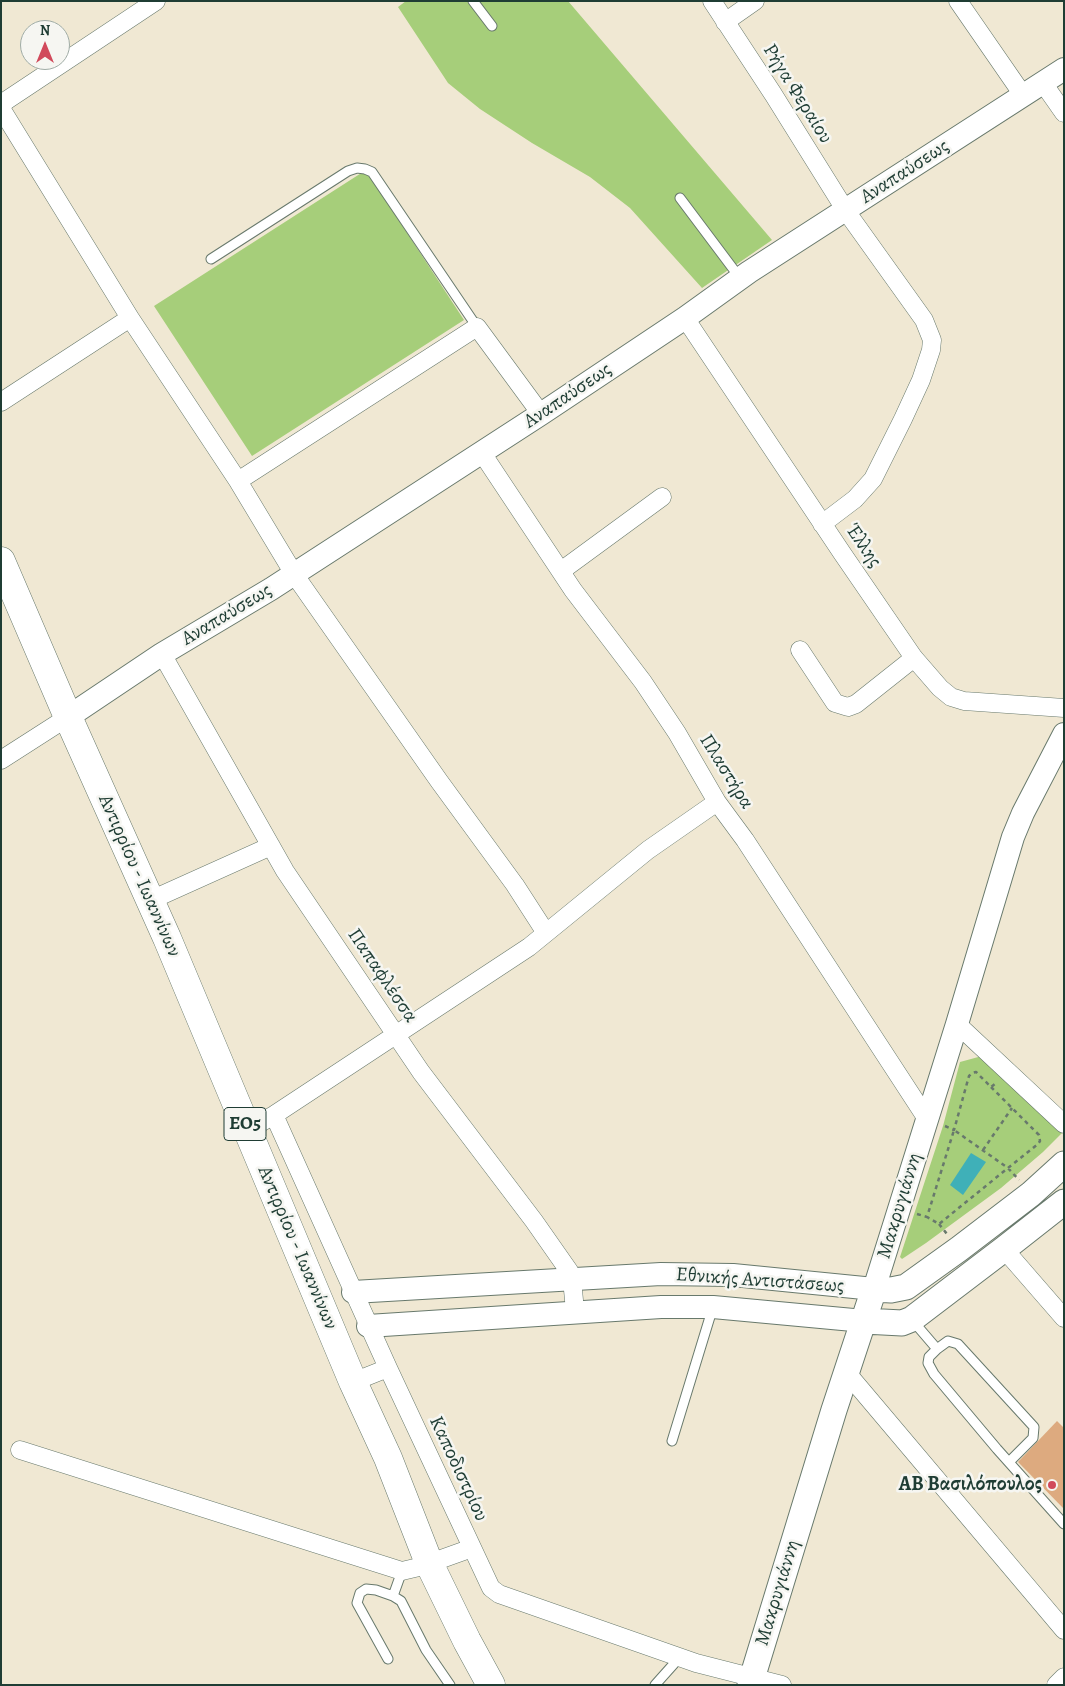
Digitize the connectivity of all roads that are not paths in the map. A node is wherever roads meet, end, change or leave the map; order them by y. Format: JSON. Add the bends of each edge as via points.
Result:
{"nodes":[{"id":1,"x":156,"y":1,"type":"edge"},
{"id":2,"x":473,"y":1,"type":"edge"},
{"id":3,"x":712,"y":1,"type":"edge"},
{"id":4,"x":755,"y":1,"type":"edge"},
{"id":5,"x":958,"y":1,"type":"edge"},
{"id":6,"x":725,"y":22,"type":"junction"},
{"id":7,"x":492,"y":26,"type":"dead end"},
{"id":8,"x":1064,"y":69,"type":"edge"},
{"id":9,"x":1043,"y":83,"type":"junction"},
{"id":10,"x":1023,"y":95,"type":"junction"},
{"id":11,"x":2,"y":110,"type":"edge"},
{"id":12,"x":1064,"y":113,"type":"edge"},
{"id":13,"x":680,"y":198,"type":"dead end"},
{"id":14,"x":846,"y":211,"type":"junction"},
{"id":15,"x":211,"y":259,"type":"dead end"},
{"id":16,"x":740,"y":278,"type":"junction"},
{"id":17,"x":130,"y":318,"type":"junction"},
{"id":18,"x":685,"y":318,"type":"junction"},
{"id":19,"x":477,"y":327,"type":"junction"},
{"id":20,"x":1,"y":402,"type":"edge"},
{"id":21,"x":541,"y":414,"type":"junction"},
{"id":22,"x":482,"y":453,"type":"junction"},
{"id":23,"x":238,"y":481,"type":"junction"},
{"id":24,"x":662,"y":497,"type":"dead end"},
{"id":25,"x":822,"y":524,"type":"junction"},
{"id":26,"x":1,"y":561,"type":"edge"},
{"id":27,"x":561,"y":572,"type":"junction"},
{"id":28,"x":294,"y":574,"type":"junction"},
{"id":29,"x":800,"y":650,"type":"dead end"},
{"id":30,"x":162,"y":654,"type":"junction"},
{"id":31,"x":914,"y":658,"type":"junction"},
{"id":32,"x":1064,"y":708,"type":"edge"},
{"id":33,"x":68,"y":717,"type":"junction"},
{"id":34,"x":1064,"y":734,"type":"edge"},
{"id":35,"x":1,"y":760,"type":"edge"},
{"id":36,"x":717,"y":802,"type":"junction"},
{"id":37,"x":271,"y":846,"type":"junction"},
{"id":38,"x":151,"y":900,"type":"junction"},
{"id":39,"x":546,"y":932,"type":"junction"},
{"id":40,"x":957,"y":1024,"type":"junction"},
{"id":41,"x":396,"y":1035,"type":"junction"},
{"id":42,"x":274,"y":1115,"type":"junction"},
{"id":43,"x":927,"y":1119,"type":"junction"},
{"id":44,"x":1064,"y":1124,"type":"edge"},
{"id":45,"x":248,"y":1130,"type":"junction"},
{"id":46,"x":1064,"y":1164,"type":"edge"},
{"id":47,"x":1064,"y":1202,"type":"edge"},
{"id":48,"x":1004,"y":1249,"type":"junction"},
{"id":49,"x":572,"y":1278,"type":"junction"},
{"id":50,"x":874,"y":1289,"type":"junction"},
{"id":51,"x":353,"y":1292,"type":"junction"},
{"id":52,"x":713,"y":1307,"type":"junction"},
{"id":53,"x":575,"y":1312,"type":"junction"},
{"id":54,"x":1064,"y":1318,"type":"edge"},
{"id":55,"x":912,"y":1319,"type":"junction"},
{"id":56,"x":864,"y":1321,"type":"junction"},
{"id":57,"x":368,"y":1326,"type":"junction"},
{"id":58,"x":937,"y":1349,"type":"junction"},
{"id":59,"x":388,"y":1368,"type":"junction"},
{"id":60,"x":846,"y":1373,"type":"junction"},
{"id":61,"x":353,"y":1382,"type":"junction"},
{"id":62,"x":672,"y":1441,"type":"dead end"},
{"id":63,"x":20,"y":1450,"type":"dead end"},
{"id":64,"x":1008,"y":1462,"type":"junction"},
{"id":65,"x":1064,"y":1524,"type":"edge"},
{"id":66,"x":472,"y":1548,"type":"junction"},
{"id":67,"x":430,"y":1563,"type":"junction"},
{"id":68,"x":402,"y":1571,"type":"junction"},
{"id":69,"x":393,"y":1596,"type":"junction"},
{"id":70,"x":1064,"y":1630,"type":"edge"},
{"id":71,"x":680,"y":1657,"type":"junction"},
{"id":72,"x":388,"y":1659,"type":"dead end"},
{"id":73,"x":1064,"y":1677,"type":"edge"},
{"id":74,"x":751,"y":1681,"type":"edge"},
{"id":75,"x":450,"y":1685,"type":"edge"},
{"id":76,"x":491,"y":1685,"type":"edge"},
{"id":77,"x":654,"y":1685,"type":"edge"},
{"id":78,"x":782,"y":1685,"type":"edge"},
{"id":79,"x":1056,"y":1685,"type":"edge"}],
"edges":[{"from":1,"to":11,"type":"street","via":[[7,100]]},
{"from":2,"to":7,"type":"lane"},
{"from":3,"to":6,"type":"street","name":"Ρήγα Φεραίου"},
{"from":4,"to":6,"type":"street"},
{"from":5,"to":10,"type":"street"},
{"from":6,"to":14,"type":"street","name":"Ρήγα Φεραίου"},
{"from":8,"to":9,"type":"street","name":"Αναπαύσεως"},
{"from":9,"to":10,"type":"street","name":"Αναπαύσεως"},
{"from":9,"to":12,"type":"street"},
{"from":10,"to":14,"type":"street","name":"Αναπαύσεως"},
{"from":11,"to":17,"type":"street"},
{"from":13,"to":16,"type":"lane"},
{"from":14,"to":16,"type":"street","name":"Αναπαύσεως"},
{"from":14,"to":25,"type":"street","name":"Ρήγα Φεραίου","via":[[924,320],[932,345],[917,388],[873,479],[855,499]]},
{"from":15,"to":19,"type":"lane","via":[[348,171],[364,169],[372,172]]},
{"from":16,"to":18,"type":"street","name":"Αναπαύσεως"},
{"from":17,"to":20,"type":"street"},
{"from":17,"to":23,"type":"street"},
{"from":18,"to":21,"type":"street","name":"Αναπαύσεως"},
{"from":18,"to":25,"type":"street","name":"Έλλης"},
{"from":19,"to":21,"type":"street"},
{"from":19,"to":23,"type":"street"},
{"from":21,"to":22,"type":"street","name":"Αναπαύσεως"},
{"from":22,"to":27,"type":"street","name":"Πλαστήρα"},
{"from":22,"to":28,"type":"street","name":"Αναπαύσεως"},
{"from":23,"to":28,"type":"street"},
{"from":24,"to":27,"type":"street"},
{"from":25,"to":31,"type":"street","name":"Έλλης"},
{"from":26,"to":33,"type":"main road","name":"Αντιρρίου - Ιωαννίνων","number":"ΕΟ5"},
{"from":27,"to":36,"type":"street","name":"Πλαστήρα","via":[[643,682]]},
{"from":28,"to":30,"type":"street","name":"Αναπαύσεως"},
{"from":28,"to":39,"type":"street"},
{"from":29,"to":31,"type":"street","via":[[835,703],[848,706],[856,704]]},
{"from":30,"to":33,"type":"street","name":"Αναπαύσεως"},
{"from":30,"to":37,"type":"street","name":"Παπαφλέσσα"},
{"from":31,"to":32,"type":"street","name":"Έλλης","via":[[951,697]]},
{"from":33,"to":35,"type":"street"},
{"from":33,"to":38,"type":"main road","name":"Αντιρρίου - Ιωαννίνων","number":"ΕΟ5"},
{"from":34,"to":40,"type":"street","name":"Μακρυγιάννη","via":[[1013,838]]},
{"from":36,"to":39,"type":"street","via":[[648,850]]},
{"from":36,"to":43,"type":"street","name":"Πλαστήρα"},
{"from":37,"to":38,"type":"street"},
{"from":37,"to":41,"type":"street","name":"Παπαφλέσσα","via":[[285,872]]},
{"from":38,"to":45,"type":"main road","name":"Αντιρρίου - Ιωαννίνων","number":"ΕΟ5"},
{"from":39,"to":41,"type":"street","via":[[529,947]]},
{"from":40,"to":43,"type":"street","name":"Μακρυγιάννη"},
{"from":40,"to":44,"type":"street"},
{"from":41,"to":42,"type":"street"},
{"from":41,"to":49,"type":"street","name":"Παπαφλέσσα","via":[[534,1221]]},
{"from":42,"to":45,"type":"street"},
{"from":42,"to":51,"type":"street","name":"Καποδιστρίου"},
{"from":43,"to":50,"type":"street","name":"Μακρυγιάννη"},
{"from":45,"to":61,"type":"main road","name":"Αντιρρίου - Ιωαννίνων","number":"ΕΟ5"},
{"from":46,"to":50,"type":"main road","name":"Εθνικής Αντιστάσεως","via":[[1031,1194],[906,1287]]},
{"from":47,"to":48,"type":"main road","name":"Εθνικής Αντιστάσεως"},
{"from":48,"to":54,"type":"street"},
{"from":48,"to":55,"type":"main road","name":"Εθνικής Αντιστάσεως"},
{"from":49,"to":50,"type":"street","name":"Εθνικής Αντιστάσεως","via":[[734,1275]]},
{"from":49,"to":51,"type":"street","name":"Εθνικής Αντιστάσεως"},
{"from":49,"to":53,"type":"street","name":"Παπαφλέσσα"},
{"from":50,"to":56,"type":"main road","name":"Μακρυγιάννη"},
{"from":51,"to":57,"type":"street","name":"Καποδιστρίου"},
{"from":52,"to":53,"type":"street","name":"Εθνικής Αντιστάσεως"},
{"from":52,"to":56,"type":"street","name":"Εθνικής Αντιστάσεως"},
{"from":52,"to":62,"type":"lane"},
{"from":53,"to":57,"type":"street","name":"Εθνικής Αντιστάσεως"},
{"from":55,"to":56,"type":"main road","name":"Εθνικής Αντιστάσεως","via":[[902,1323]]},
{"from":55,"to":58,"type":"lane"},
{"from":56,"to":60,"type":"main road","name":"Μακρυγιάννη"},
{"from":57,"to":59,"type":"street","name":"Καποδιστρίου"},
{"from":58,"to":64,"type":"lane","via":[[929,1358],[930,1368]]},
{"from":58,"to":64,"type":"lane","via":[[948,1341],[958,1344],[1034,1427],[1033,1438]]},
{"from":59,"to":61,"type":"street"},
{"from":59,"to":66,"type":"street","name":"Καποδιστρίου"},
{"from":60,"to":70,"type":"street"},
{"from":60,"to":74,"type":"main road","name":"Μακρυγιάννη"},
{"from":61,"to":67,"type":"main road","name":"Αντιρρίου - Ιωαννίνων","number":"ΕΟ5"},
{"from":63,"to":68,"type":"street"},
{"from":64,"to":65,"type":"lane"},
{"from":66,"to":67,"type":"street"},
{"from":66,"to":71,"type":"street","name":"Καποδιστρίου","via":[[488,1584],[499,1594]]},
{"from":67,"to":68,"type":"street"},
{"from":67,"to":76,"type":"main road","name":"Αντιρρίου - Ιωαννίνων","number":"ΕΟ5"},
{"from":68,"to":69,"type":"lane"},
{"from":69,"to":72,"type":"lane","via":[[366,1589],[360,1592],[357,1603]]},
{"from":69,"to":75,"type":"lane","via":[[401,1601],[426,1650]]},
{"from":71,"to":74,"type":"street","name":"Καποδιστρίου"},
{"from":71,"to":77,"type":"lane"},
{"from":73,"to":79,"type":"street"},
{"from":74,"to":78,"type":"street","name":"Καποδιστρίου"}]}
